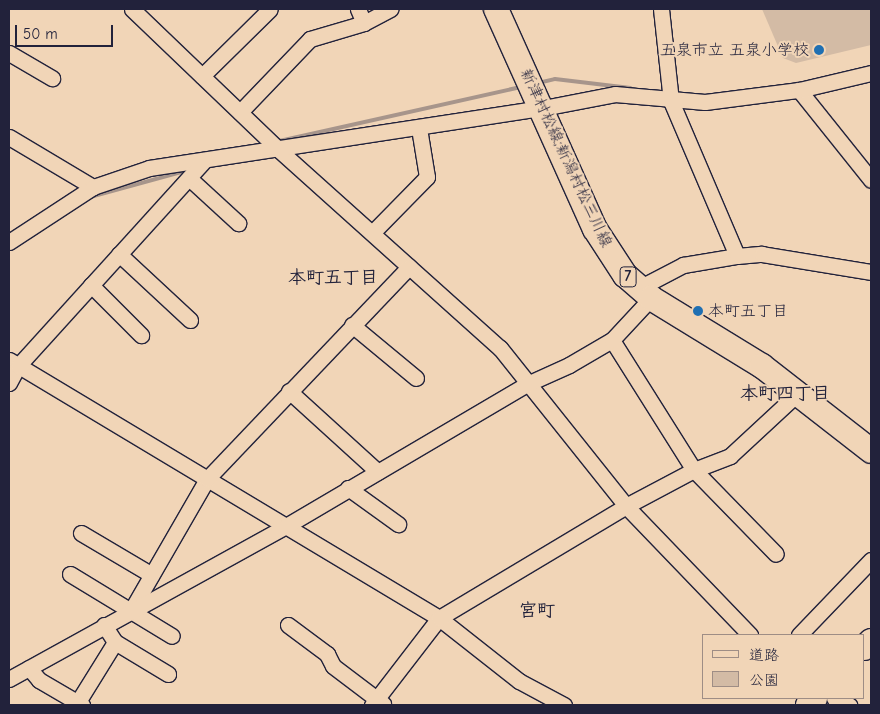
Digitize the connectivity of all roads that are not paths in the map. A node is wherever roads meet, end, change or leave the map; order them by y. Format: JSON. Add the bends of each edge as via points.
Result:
{"nodes":[{"id":1,"x":132,"y":9,"type":"edge"},
{"id":2,"x":270,"y":9,"type":"edge"},
{"id":3,"x":358,"y":9,"type":"edge"},
{"id":4,"x":390,"y":9,"type":"edge"},
{"id":5,"x":496,"y":9,"type":"edge"},
{"id":6,"x":660,"y":9,"type":"edge"},
{"id":7,"x":364,"y":23,"type":"junction"},
{"id":8,"x":9,"y":53,"type":"edge"},
{"id":9,"x":871,"y":73,"type":"edge"},
{"id":10,"x":202,"y":76,"type":"junction"},
{"id":11,"x":52,"y":78,"type":"dead end"},
{"id":12,"x":798,"y":90,"type":"junction"},
{"id":13,"x":671,"y":101,"type":"junction"},
{"id":14,"x":542,"y":108,"type":"junction"},
{"id":15,"x":240,"y":112,"type":"junction"},
{"id":16,"x":419,"y":128,"type":"junction"},
{"id":17,"x":9,"y":136,"type":"edge"},
{"id":18,"x":279,"y":150,"type":"junction"},
{"id":19,"x":205,"y":160,"type":"junction"},
{"id":20,"x":189,"y":178,"type":"junction"},
{"id":21,"x":871,"y":180,"type":"edge"},
{"id":22,"x":93,"y":187,"type":"junction"},
{"id":23,"x":238,"y":223,"type":"dead end"},
{"id":24,"x":373,"y":232,"type":"junction"},
{"id":25,"x":9,"y":242,"type":"edge"},
{"id":26,"x":119,"y":254,"type":"junction"},
{"id":27,"x":737,"y":256,"type":"junction"},
{"id":28,"x":409,"y":267,"type":"junction"},
{"id":29,"x":871,"y":272,"type":"edge"},
{"id":30,"x":91,"y":285,"type":"junction"},
{"id":31,"x":645,"y":293,"type":"junction"},
{"id":32,"x":190,"y":320,"type":"dead end"},
{"id":33,"x":352,"y":326,"type":"junction"},
{"id":34,"x":141,"y":335,"type":"dead end"},
{"id":35,"x":612,"y":340,"type":"junction"},
{"id":36,"x":14,"y":363,"type":"edge"},
{"id":37,"x":416,"y":378,"type":"dead end"},
{"id":38,"x":9,"y":383,"type":"edge"},
{"id":39,"x":527,"y":384,"type":"junction"},
{"id":40,"x":290,"y":391,"type":"junction"},
{"id":41,"x":798,"y":393,"type":"junction"},
{"id":42,"x":871,"y":451,"type":"edge"},
{"id":43,"x":694,"y":470,"type":"junction"},
{"id":44,"x":378,"y":472,"type":"junction"},
{"id":45,"x":207,"y":479,"type":"junction"},
{"id":46,"x":348,"y":488,"type":"junction"},
{"id":47,"x":626,"y":506,"type":"junction"},
{"id":48,"x":398,"y":524,"type":"dead end"},
{"id":49,"x":286,"y":526,"type":"junction"},
{"id":50,"x":81,"y":533,"type":"dead end"},
{"id":51,"x":776,"y":554,"type":"dead end"},
{"id":52,"x":871,"y":560,"type":"edge"},
{"id":53,"x":70,"y":574,"type":"dead end"},
{"id":54,"x":152,"y":575,"type":"junction"},
{"id":55,"x":132,"y":610,"type":"junction"},
{"id":56,"x":439,"y":618,"type":"junction"},
{"id":57,"x":104,"y":625,"type":"junction"},
{"id":58,"x":288,"y":625,"type":"dead end"},
{"id":59,"x":749,"y":634,"type":"edge"},
{"id":60,"x":800,"y":634,"type":"edge"},
{"id":61,"x":172,"y":636,"type":"dead end"},
{"id":62,"x":115,"y":642,"type":"junction"},
{"id":63,"x":28,"y":668,"type":"junction"},
{"id":64,"x":168,"y":674,"type":"dead end"},
{"id":65,"x":9,"y":678,"type":"edge"},
{"id":66,"x":836,"y":699,"type":"edge"},
{"id":67,"x":378,"y":703,"type":"edge"},
{"id":68,"x":79,"y":704,"type":"edge"},
{"id":69,"x":564,"y":705,"type":"edge"},
{"id":70,"x":849,"y":705,"type":"edge"}],
"edges":[{"from":1,"to":10,"type":"street"},
{"from":2,"to":10,"type":"street"},
{"from":3,"to":7,"type":"street"},
{"from":4,"to":7,"type":"street"},
{"from":5,"to":14,"type":"main road","name":"新津村松線;新潟村松三川線","number":"7"},
{"from":6,"to":13,"type":"street"},
{"from":7,"to":15,"type":"street","via":[[310,39]]},
{"from":8,"to":11,"type":"street"},
{"from":9,"to":12,"type":"street"},
{"from":10,"to":15,"type":"street"},
{"from":12,"to":13,"type":"street","via":[[705,102]]},
{"from":12,"to":21,"type":"street"},
{"from":13,"to":14,"type":"street","via":[[616,94]]},
{"from":13,"to":27,"type":"street"},
{"from":14,"to":16,"type":"street"},
{"from":14,"to":31,"type":"main road","name":"新津村松線;新潟村松三川線","number":"7","via":[[595,229],[609,253]]},
{"from":15,"to":18,"type":"street"},
{"from":16,"to":18,"type":"street"},
{"from":16,"to":24,"type":"street","via":[[427,177]]},
{"from":17,"to":22,"type":"street"},
{"from":18,"to":19,"type":"street"},
{"from":18,"to":24,"type":"street"},
{"from":19,"to":20,"type":"street"},
{"from":19,"to":22,"type":"street","via":[[149,168]]},
{"from":20,"to":23,"type":"street"},
{"from":20,"to":26,"type":"street"},
{"from":22,"to":25,"type":"street"},
{"from":24,"to":28,"type":"street"},
{"from":26,"to":30,"type":"street"},
{"from":26,"to":32,"type":"street"},
{"from":27,"to":29,"type":"street","via":[[762,254]]},
{"from":27,"to":31,"type":"street","via":[[683,265]]},
{"from":28,"to":33,"type":"street"},
{"from":28,"to":39,"type":"street","via":[[500,348]]},
{"from":30,"to":34,"type":"street"},
{"from":30,"to":36,"type":"street"},
{"from":31,"to":35,"type":"street"},
{"from":31,"to":41,"type":"main road","name":"新津村松線;新潟村松三川線","number":"7","via":[[740,351]]},
{"from":33,"to":37,"type":"street"},
{"from":33,"to":40,"type":"street"},
{"from":35,"to":39,"type":"street"},
{"from":35,"to":43,"type":"street"},
{"from":36,"to":38,"type":"street"},
{"from":36,"to":45,"type":"street"},
{"from":39,"to":44,"type":"street"},
{"from":39,"to":47,"type":"street"},
{"from":40,"to":44,"type":"street"},
{"from":40,"to":45,"type":"street"},
{"from":41,"to":42,"type":"main road","name":"新津村松線;新潟村松三川線","number":"7"},
{"from":41,"to":43,"type":"street","via":[[730,456]]},
{"from":43,"to":47,"type":"street"},
{"from":43,"to":51,"type":"street"},
{"from":44,"to":46,"type":"street"},
{"from":45,"to":49,"type":"street"},
{"from":45,"to":54,"type":"street"},
{"from":46,"to":48,"type":"street"},
{"from":46,"to":49,"type":"street"},
{"from":47,"to":56,"type":"street"},
{"from":47,"to":59,"type":"street"},
{"from":49,"to":55,"type":"street"},
{"from":49,"to":56,"type":"street"},
{"from":50,"to":54,"type":"street"},
{"from":52,"to":60,"type":"street"},
{"from":53,"to":55,"type":"street"},
{"from":54,"to":55,"type":"street"},
{"from":55,"to":57,"type":"street"},
{"from":55,"to":61,"type":"street"},
{"from":56,"to":67,"type":"street"},
{"from":56,"to":69,"type":"street","via":[[519,681]]},
{"from":57,"to":62,"type":"street"},
{"from":57,"to":63,"type":"street"},
{"from":58,"to":67,"type":"street","via":[[327,654],[333,666]]},
{"from":62,"to":64,"type":"street"},
{"from":62,"to":68,"type":"street"},
{"from":63,"to":65,"type":"street"},
{"from":63,"to":68,"type":"street","via":[[39,680]]},
{"from":66,"to":70,"type":"street"}]}
